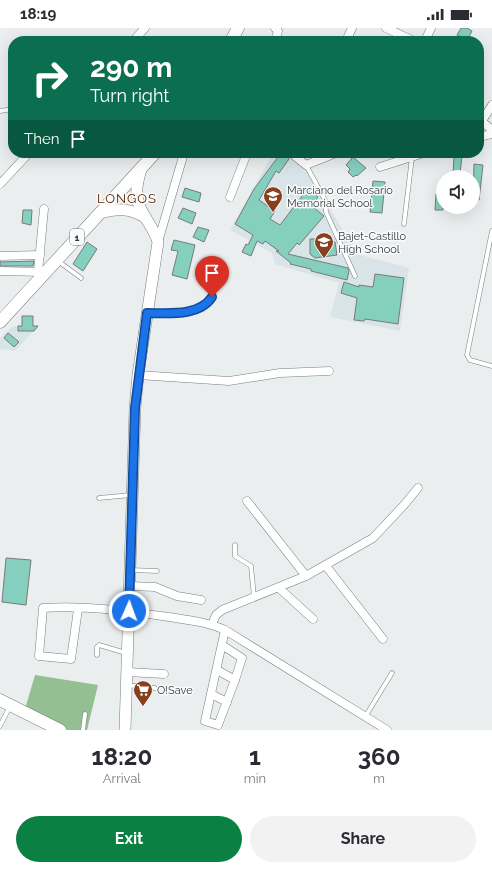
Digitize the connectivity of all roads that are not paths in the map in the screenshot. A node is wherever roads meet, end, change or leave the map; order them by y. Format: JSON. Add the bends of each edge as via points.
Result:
{"nodes":[{"id":1,"x":145,"y":28,"type":"edge"},
{"id":2,"x":386,"y":28,"type":"edge"},
{"id":3,"x":138,"y":36,"type":"edge"},
{"id":4,"x":403,"y":36,"type":"edge"},
{"id":5,"x":492,"y":105,"type":"edge"},
{"id":6,"x":484,"y":116,"type":"edge"},
{"id":7,"x":484,"y":123,"type":"edge"},
{"id":8,"x":492,"y":130,"type":"edge"},
{"id":9,"x":24,"y":158,"type":"edge"},
{"id":10,"x":151,"y":158,"type":"edge"},
{"id":11,"x":183,"y":158,"type":"edge"},
{"id":12,"x":245,"y":158,"type":"edge"},
{"id":13,"x":297,"y":158,"type":"edge"},
{"id":14,"x":324,"y":158,"type":"edge"},
{"id":15,"x":409,"y":158,"type":"edge"},
{"id":16,"x":412,"y":158,"type":"edge"},
{"id":17,"x":306,"y":165,"type":"junction"},
{"id":18,"x":380,"y":168,"type":"dead end"},
{"id":19,"x":142,"y":169,"type":"junction"},
{"id":20,"x":0,"y":184,"type":"edge"},
{"id":21,"x":230,"y":197,"type":"dead end"},
{"id":22,"x":44,"y":210,"type":"dead end"},
{"id":23,"x":100,"y":213,"type":"junction"},
{"id":24,"x":146,"y":218,"type":"junction"},
{"id":25,"x":404,"y":224,"type":"dead end"},
{"id":26,"x":492,"y":231,"type":"edge"},
{"id":27,"x":158,"y":242,"type":"junction"},
{"id":28,"x":40,"y":255,"type":"junction"},
{"id":29,"x":0,"y":256,"type":"edge"},
{"id":30,"x":56,"y":259,"type":"junction"},
{"id":31,"x":0,"y":271,"type":"edge"},
{"id":32,"x":41,"y":272,"type":"junction"},
{"id":33,"x":354,"y":276,"type":"dead end"},
{"id":34,"x":81,"y":278,"type":"dead end"},
{"id":35,"x":208,"y":284,"type":"dead end"},
{"id":36,"x":147,"y":313,"type":"junction"},
{"id":37,"x":0,"y":322,"type":"edge"},
{"id":38,"x":492,"y":366,"type":"edge"},
{"id":39,"x":329,"y":371,"type":"dead end"},
{"id":40,"x":138,"y":375,"type":"junction"},
{"id":41,"x":418,"y":488,"type":"dead end"},
{"id":42,"x":133,"y":495,"type":"junction"},
{"id":43,"x":99,"y":498,"type":"dead end"},
{"id":44,"x":247,"y":501,"type":"dead end"},
{"id":45,"x":235,"y":545,"type":"dead end"},
{"id":46,"x":326,"y":566,"type":"junction"},
{"id":47,"x":131,"y":570,"type":"junction"},
{"id":48,"x":157,"y":571,"type":"dead end"},
{"id":49,"x":306,"y":576,"type":"junction"},
{"id":50,"x":130,"y":586,"type":"junction"},
{"id":51,"x":279,"y":588,"type":"junction"},
{"id":52,"x":254,"y":597,"type":"junction"},
{"id":53,"x":201,"y":600,"type":"dead end"},
{"id":54,"x":78,"y":609,"type":"junction"},
{"id":55,"x":129,"y":611,"type":"junction"},
{"id":56,"x":313,"y":619,"type":"dead end"},
{"id":57,"x":212,"y":624,"type":"junction"},
{"id":58,"x":225,"y":630,"type":"junction"},
{"id":59,"x":384,"y":639,"type":"dead end"},
{"id":60,"x":222,"y":645,"type":"junction"},
{"id":61,"x":128,"y":654,"type":"junction"},
{"id":62,"x":97,"y":655,"type":"dead end"},
{"id":63,"x":217,"y":670,"type":"junction"},
{"id":64,"x":127,"y":672,"type":"junction"},
{"id":65,"x":392,"y":673,"type":"dead end"},
{"id":66,"x":164,"y":674,"type":"dead end"},
{"id":67,"x":235,"y":680,"type":"junction"},
{"id":68,"x":126,"y":685,"type":"junction"},
{"id":69,"x":155,"y":688,"type":"dead end"},
{"id":70,"x":211,"y":694,"type":"junction"},
{"id":71,"x":227,"y":702,"type":"junction"},
{"id":72,"x":5,"y":703,"type":"edge"},
{"id":73,"x":85,"y":714,"type":"dead end"},
{"id":74,"x":364,"y":717,"type":"junction"},
{"id":75,"x":0,"y":726,"type":"edge"},
{"id":76,"x":60,"y":730,"type":"edge"},
{"id":77,"x":82,"y":730,"type":"edge"},
{"id":78,"x":125,"y":730,"type":"edge"},
{"id":79,"x":386,"y":730,"type":"edge"}],
"edges":[{"from":1,"to":3,"type":"street"},
{"from":2,"to":4,"type":"street"},
{"from":5,"to":6,"type":"street"},
{"from":7,"to":8,"type":"street"},
{"from":9,"to":20,"type":"street"},
{"from":10,"to":19,"type":"main road","number":"1"},
{"from":11,"to":27,"type":"street"},
{"from":12,"to":21,"type":"street"},
{"from":13,"to":17,"type":"street"},
{"from":14,"to":17,"type":"street"},
{"from":15,"to":18,"type":"street"},
{"from":16,"to":25,"type":"lane"},
{"from":17,"to":33,"type":"lane","via":[[325,200],[326,212]]},
{"from":19,"to":23,"type":"main road","number":"1"},
{"from":19,"to":24,"type":"main road","via":[[136,195]]},
{"from":22,"to":28,"type":"street"},
{"from":23,"to":24,"type":"main road","via":[[120,209],[132,210]]},
{"from":23,"to":30,"type":"main road","number":"1"},
{"from":24,"to":27,"type":"main road"},
{"from":26,"to":38,"type":"lane","via":[[467,355],[470,360]]},
{"from":27,"to":36,"type":"main road"},
{"from":28,"to":29,"type":"street"},
{"from":28,"to":32,"type":"street"},
{"from":30,"to":32,"type":"main road","number":"1"},
{"from":30,"to":34,"type":"lane"},
{"from":31,"to":32,"type":"street"},
{"from":32,"to":37,"type":"main road","number":"1"},
{"from":35,"to":36,"type":"lane","via":[[212,297],[203,306],[181,313]]},
{"from":36,"to":40,"type":"main road"},
{"from":39,"to":40,"type":"street","via":[[280,373],[229,381]]},
{"from":40,"to":42,"type":"main road"},
{"from":41,"to":46,"type":"street","via":[[373,538]]},
{"from":42,"to":43,"type":"lane"},
{"from":42,"to":47,"type":"main road"},
{"from":44,"to":49,"type":"street"},
{"from":45,"to":52,"type":"lane","via":[[235,556],[251,566]]},
{"from":46,"to":49,"type":"street"},
{"from":46,"to":59,"type":"street"},
{"from":47,"to":48,"type":"lane"},
{"from":47,"to":50,"type":"main road"},
{"from":49,"to":51,"type":"street"},
{"from":50,"to":53,"type":"street","via":[[154,587],[177,596]]},
{"from":50,"to":55,"type":"main road"},
{"from":51,"to":52,"type":"street"},
{"from":51,"to":56,"type":"street"},
{"from":52,"to":57,"type":"street","via":[[222,610]]},
{"from":54,"to":54,"type":"street","via":[[71,659],[39,656],[43,608]]},
{"from":54,"to":55,"type":"street"},
{"from":55,"to":57,"type":"street"},
{"from":55,"to":61,"type":"main road"},
{"from":57,"to":58,"type":"street"},
{"from":58,"to":60,"type":"street"},
{"from":58,"to":74,"type":"street"},
{"from":60,"to":63,"type":"street"},
{"from":60,"to":67,"type":"street","via":[[242,658]]},
{"from":61,"to":62,"type":"lane","via":[[100,645],[97,647]]},
{"from":61,"to":64,"type":"main road"},
{"from":63,"to":67,"type":"street"},
{"from":63,"to":70,"type":"street"},
{"from":64,"to":66,"type":"street"},
{"from":64,"to":68,"type":"main road"},
{"from":65,"to":74,"type":"lane"},
{"from":67,"to":71,"type":"street"},
{"from":68,"to":69,"type":"lane"},
{"from":68,"to":78,"type":"main road"},
{"from":70,"to":71,"type":"street"},
{"from":70,"to":71,"type":"street","via":[[205,721],[218,725]]},
{"from":72,"to":75,"type":"lane"},
{"from":72,"to":76,"type":"main road"},
{"from":73,"to":77,"type":"lane"},
{"from":74,"to":79,"type":"street"}]}
